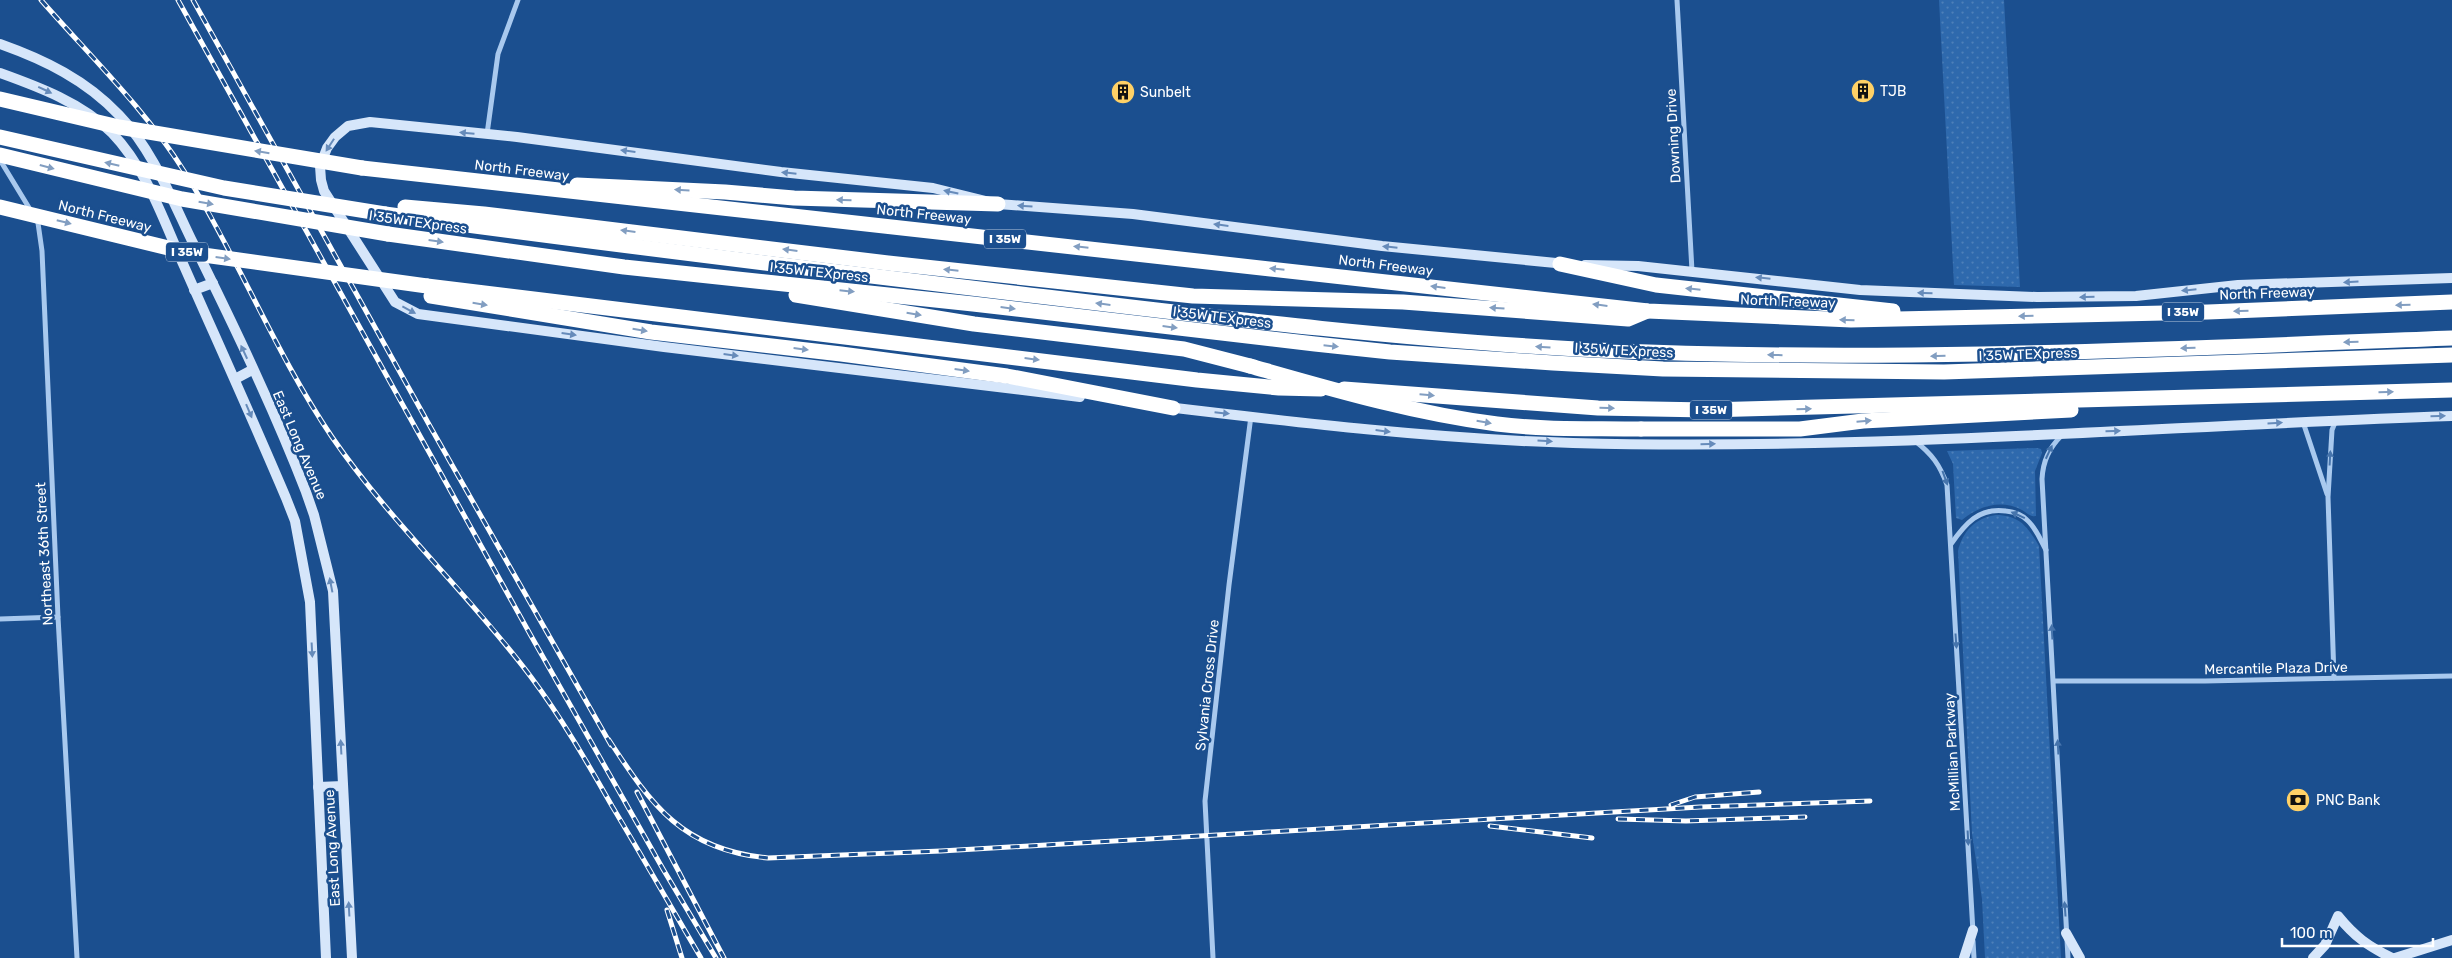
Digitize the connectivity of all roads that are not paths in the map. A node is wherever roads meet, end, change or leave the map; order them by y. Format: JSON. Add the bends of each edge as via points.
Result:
{"nodes":[{"id":1,"x":518,"y":0,"type":"edge"},
{"id":2,"x":1678,"y":0,"type":"edge"},
{"id":3,"x":0,"y":44,"type":"edge"},
{"id":4,"x":0,"y":72,"type":"edge"},
{"id":5,"x":0,"y":99,"type":"edge"},
{"id":6,"x":487,"y":134,"type":"junction"},
{"id":7,"x":0,"y":137,"type":"edge"},
{"id":8,"x":0,"y":155,"type":"edge"},
{"id":9,"x":0,"y":160,"type":"edge"},
{"id":10,"x":539,"y":188,"type":"junction"},
{"id":11,"x":998,"y":204,"type":"junction"},
{"id":12,"x":0,"y":207,"type":"edge"},
{"id":13,"x":383,"y":210,"type":"junction"},
{"id":14,"x":1560,"y":264,"type":"junction"},
{"id":15,"x":624,"y":267,"type":"junction"},
{"id":16,"x":1692,"y":271,"type":"junction"},
{"id":17,"x":2452,"y":278,"type":"edge"},
{"id":18,"x":213,"y":284,"type":"junction"},
{"id":19,"x":194,"y":290,"type":"junction"},
{"id":20,"x":429,"y":291,"type":"junction"},
{"id":21,"x":2452,"y":302,"type":"edge"},
{"id":22,"x":1648,"y":311,"type":"junction"},
{"id":23,"x":1914,"y":319,"type":"junction"},
{"id":24,"x":2452,"y":338,"type":"edge"},
{"id":25,"x":2452,"y":354,"type":"edge"},
{"id":26,"x":252,"y":370,"type":"junction"},
{"id":27,"x":235,"y":379,"type":"junction"},
{"id":28,"x":2452,"y":390,"type":"edge"},
{"id":29,"x":2103,"y":399,"type":"junction"},
{"id":30,"x":1173,"y":408,"type":"junction"},
{"id":31,"x":1251,"y":416,"type":"junction"},
{"id":32,"x":2452,"y":416,"type":"edge"},
{"id":33,"x":2336,"y":420,"type":"junction"},
{"id":34,"x":2303,"y":421,"type":"junction"},
{"id":35,"x":2064,"y":433,"type":"junction"},
{"id":36,"x":1915,"y":441,"type":"junction"},
{"id":37,"x":2328,"y":497,"type":"junction"},
{"id":38,"x":1951,"y":544,"type":"junction"},
{"id":39,"x":2047,"y":552,"type":"junction"},
{"id":40,"x":58,"y":617,"type":"junction"},
{"id":41,"x":0,"y":619,"type":"edge"},
{"id":42,"x":2452,"y":676,"type":"edge"},
{"id":43,"x":2334,"y":678,"type":"junction"},
{"id":44,"x":2054,"y":681,"type":"junction"},
{"id":45,"x":343,"y":786,"type":"junction"},
{"id":46,"x":318,"y":787,"type":"junction"},
{"id":47,"x":1972,"y":930,"type":"junction"},
{"id":48,"x":2066,"y":933,"type":"junction"},
{"id":49,"x":2452,"y":940,"type":"edge"},
{"id":50,"x":77,"y":958,"type":"edge"},
{"id":51,"x":326,"y":958,"type":"edge"},
{"id":52,"x":352,"y":958,"type":"edge"},
{"id":53,"x":1213,"y":958,"type":"edge"},
{"id":54,"x":1964,"y":958,"type":"edge"},
{"id":55,"x":1974,"y":958,"type":"edge"},
{"id":56,"x":2068,"y":958,"type":"edge"},
{"id":57,"x":2080,"y":958,"type":"edge"},
{"id":58,"x":2313,"y":958,"type":"edge"},
{"id":59,"x":2394,"y":958,"type":"edge"}],
"edges":[{"from":1,"to":6,"type":"street","via":[[498,54]]},
{"from":2,"to":16,"type":"street","name":"Downing Drive"},
{"from":3,"to":18,"type":"main road","name":"East Long Avenue","via":[[76,78],[120,116],[160,177]]},
{"from":4,"to":19,"type":"main road","name":"East Long Avenue","one_way":true,"via":[[57,96],[84,111],[112,134],[145,182]]},
{"from":10,"to":5,"type":"highway","name":"North Freeway","number":"I 35W","one_way":true,"bridge":true,"via":[[362,168],[119,127]]},
{"from":11,"to":6,"type":"main road","name":"North Freeway","one_way":true,"via":[[933,188]]},
{"from":6,"to":30,"type":"main road","name":"North Freeway","one_way":true,"via":[[370,122],[348,126],[327,148],[320,166],[324,191],[394,302],[418,314]]},
{"from":13,"to":7,"type":"highway","one_way":true,"bridge":true,"via":[[298,200],[151,173]]},
{"from":8,"to":15,"type":"highway","name":"I 35W TEXpress","one_way":true,"bridge":true,"via":[[182,199],[388,234]]},
{"from":9,"to":40,"type":"street","name":"Northeast 36th Street","via":[[38,223],[42,251]]},
{"from":11,"to":10,"type":"highway","one_way":true,"via":[[794,198],[592,184]]},
{"from":22,"to":10,"type":"highway","name":"North Freeway","number":"I 35W","one_way":true},
{"from":14,"to":11,"type":"main road","name":"North Freeway","one_way":true,"via":[[1382,246],[1134,214]]},
{"from":12,"to":20,"type":"highway","name":"North Freeway","number":"I 35W","one_way":true,"bridge":true,"via":[[189,253],[377,280],[402,292]]},
{"from":22,"to":13,"type":"highway","one_way":true,"via":[[1628,319],[1403,302],[1193,296],[493,215]]},
{"from":24,"to":13,"type":"highway","name":"I 35W TEXpress","one_way":true,"via":[[1987,355],[1854,356],[1588,350],[1375,335],[1250,322],[864,276]]},
{"from":14,"to":16,"type":"main road","name":"North Freeway"},
{"from":23,"to":14,"type":"highway","one_way":true,"via":[[1892,311],[1656,285]]},
{"from":15,"to":25,"type":"highway","name":"I 35W TEXpress","one_way":true,"via":[[1390,352],[1654,369],[1953,372]]},
{"from":15,"to":29,"type":"highway","one_way":true,"bridge":true,"via":[[974,324],[1184,349],[1398,407],[1539,427],[1800,428],[1862,421],[2096,409]]},
{"from":17,"to":16,"type":"main road","name":"North Freeway","one_way":true,"via":[[2238,285],[2136,296],[2037,297],[1860,290]]},
{"from":18,"to":19,"type":"main road"},
{"from":26,"to":18,"type":"main road","name":"East Long Avenue","one_way":true},
{"from":19,"to":27,"type":"main road","name":"East Long Avenue"},
{"from":20,"to":29,"type":"highway","number":"I 35W","one_way":true,"via":[[1279,388],[1361,390],[1598,408],[1707,410]]},
{"from":20,"to":30,"type":"highway","one_way":true,"via":[[651,332],[1008,376]]},
{"from":21,"to":23,"type":"highway","name":"North Freeway","number":"I 35W","one_way":true},
{"from":23,"to":22,"type":"highway","name":"North Freeway","number":"I 35W","one_way":true,"via":[[1851,320]]},
{"from":26,"to":27,"type":"main road"},
{"from":45,"to":26,"type":"main road","name":"East Long Avenue","one_way":true,"via":[[333,591],[306,492]]},
{"from":27,"to":46,"type":"main road","name":"East Long Avenue","one_way":true,"via":[[295,521],[302,554],[310,602]]},
{"from":29,"to":28,"type":"highway","number":"I 35W","one_way":true},
{"from":30,"to":31,"type":"main road","name":"North Freeway","one_way":true},
{"from":31,"to":36,"type":"main road","name":"North Freeway","one_way":true,"via":[[1414,435],[1570,443],[1693,445]]},
{"from":31,"to":53,"type":"street","name":"Sylvania Cross Drive","via":[[1205,801]]},
{"from":33,"to":32,"type":"main road","name":"North Freeway","one_way":true},
{"from":33,"to":34,"type":"main road","name":"North Freeway"},
{"from":37,"to":33,"type":"street","one_way":true,"via":[[2332,430]]},
{"from":35,"to":34,"type":"main road","name":"North Freeway","one_way":true},
{"from":34,"to":37,"type":"street"},
{"from":35,"to":36,"type":"main road","name":"North Freeway"},
{"from":39,"to":35,"type":"street","one_way":true,"via":[[2043,467],[2052,445]]},
{"from":36,"to":38,"type":"street","name":"McMillian Parkway","one_way":true,"via":[[1931,453],[1941,467],[1947,485]]},
{"from":37,"to":43,"type":"street"},
{"from":39,"to":38,"type":"street","one_way":true,"via":[[2036,530],[2026,519],[2014,512],[1998,510],[1969,520]]},
{"from":38,"to":47,"type":"street","name":"McMillian Parkway","one_way":true},
{"from":44,"to":39,"type":"street","one_way":true},
{"from":40,"to":41,"type":"street"},
{"from":40,"to":50,"type":"street","name":"Northeast 36th Street"},
{"from":42,"to":43,"type":"street","name":"Mercantile Plaza Drive"},
{"from":43,"to":44,"type":"street","name":"Mercantile Plaza Drive"},
{"from":48,"to":44,"type":"street","one_way":true},
{"from":45,"to":46,"type":"main road"},
{"from":52,"to":45,"type":"main road","name":"East Long Avenue","one_way":true},
{"from":46,"to":51,"type":"main road","name":"East Long Avenue"},
{"from":47,"to":54,"type":"main road"},
{"from":47,"to":55,"type":"street","name":"McMillian Parkway"},
{"from":48,"to":56,"type":"street"},
{"from":48,"to":57,"type":"main road"},
{"from":49,"to":59,"type":"main road"},
{"from":58,"to":59,"type":"main road","via":[[2325,945],[2338,916],[2365,945]]}]}
